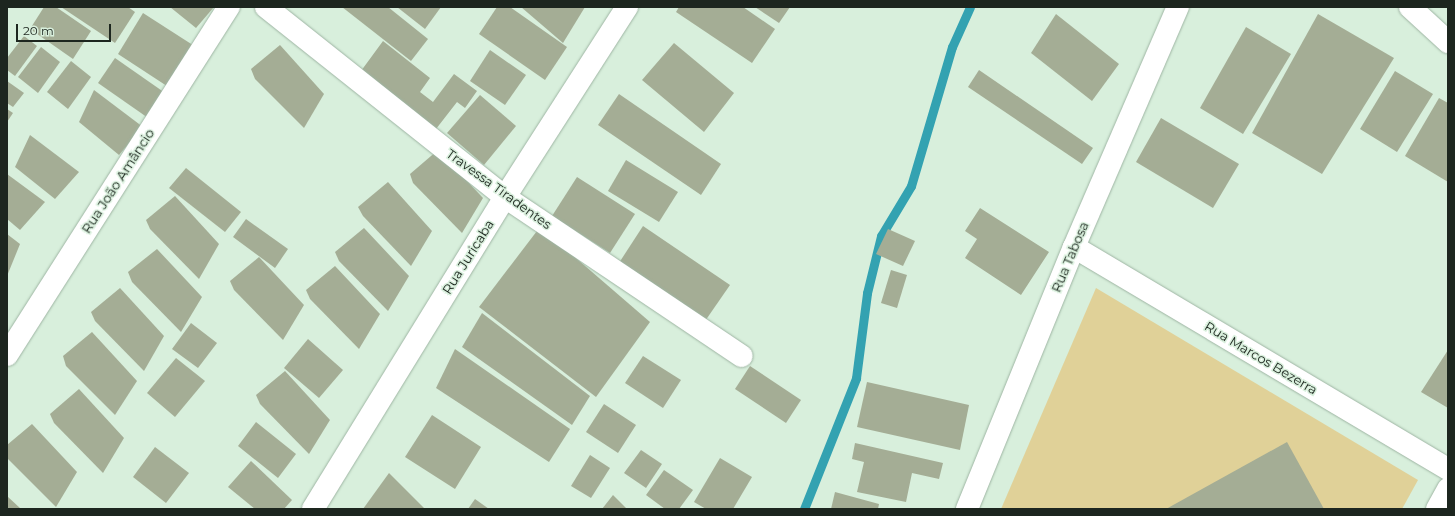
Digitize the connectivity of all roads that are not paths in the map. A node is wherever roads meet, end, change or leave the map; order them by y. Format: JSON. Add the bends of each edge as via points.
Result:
{"nodes":[{"id":1,"x":229,"y":7,"type":"edge"},
{"id":2,"x":266,"y":7,"type":"edge"},
{"id":3,"x":626,"y":7,"type":"edge"},
{"id":4,"x":1178,"y":7,"type":"edge"},
{"id":5,"x":1410,"y":7,"type":"edge"},
{"id":6,"x":1448,"y":42,"type":"edge"},
{"id":7,"x":505,"y":197,"type":"junction"},
{"id":8,"x":1074,"y":247,"type":"junction"},
{"id":9,"x":7,"y":355,"type":"edge"},
{"id":10,"x":742,"y":356,"type":"dead end"},
{"id":11,"x":1448,"y":469,"type":"edge"},
{"id":12,"x":1448,"y":489,"type":"edge"},
{"id":13,"x":313,"y":509,"type":"edge"},
{"id":14,"x":967,"y":509,"type":"edge"},
{"id":15,"x":1437,"y":509,"type":"edge"}],
"edges":[{"from":1,"to":9,"type":"street","name":"Rua João Amâncio"},
{"from":2,"to":7,"type":"street","name":"Travessa Tiradentes"},
{"from":3,"to":7,"type":"street","name":"Rua Juricaba"},
{"from":4,"to":8,"type":"street","name":"Rua Tabosa"},
{"from":5,"to":6,"type":"street"},
{"from":7,"to":10,"type":"street","name":"Travessa Tiradentes"},
{"from":7,"to":13,"type":"street","name":"Rua Juricaba"},
{"from":8,"to":11,"type":"street","name":"Rua Marcos Bezerra"},
{"from":8,"to":14,"type":"street","name":"Rua Tabosa"},
{"from":12,"to":15,"type":"street"}]}
